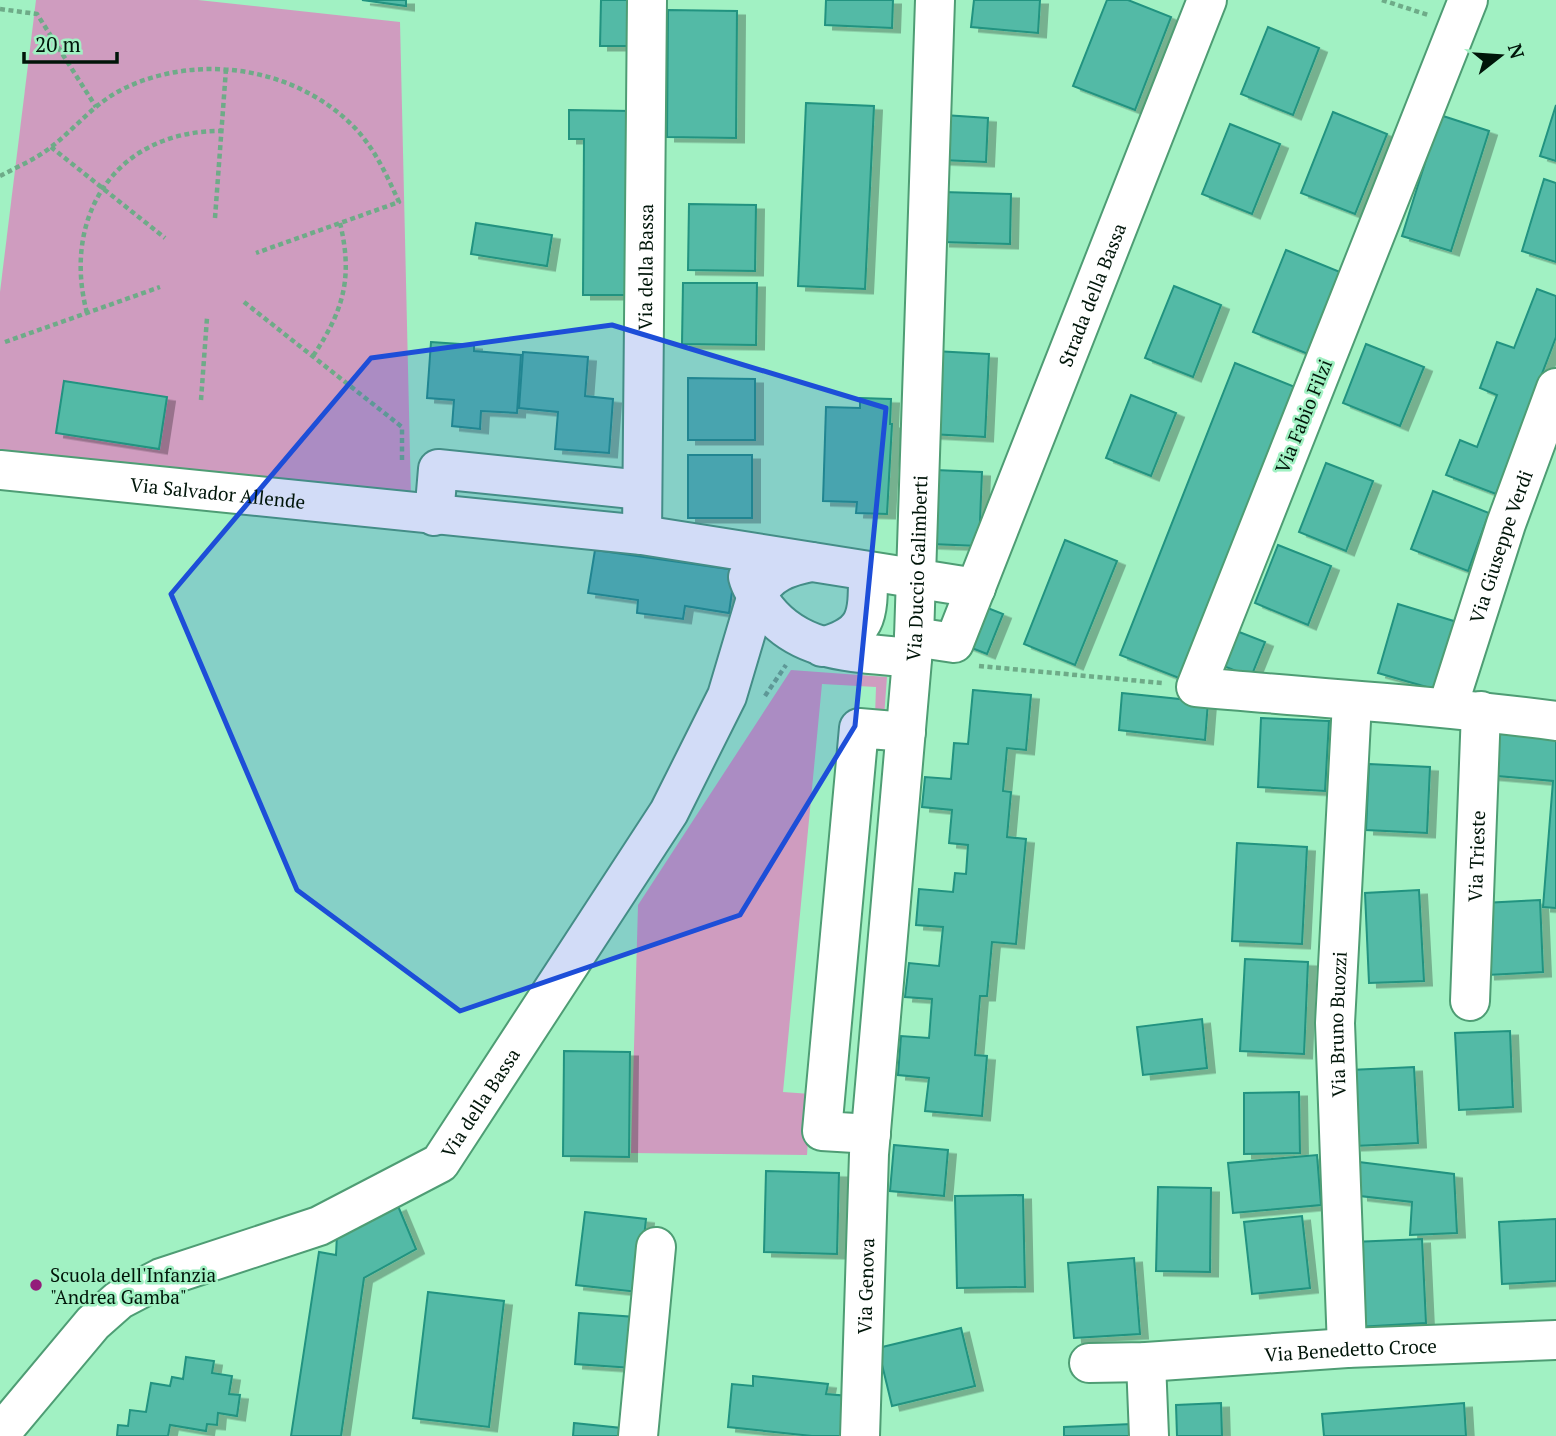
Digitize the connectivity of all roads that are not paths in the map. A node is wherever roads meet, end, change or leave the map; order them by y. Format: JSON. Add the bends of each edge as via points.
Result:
{"nodes":[{"id":1,"x":647,"y":0,"type":"edge"},
{"id":2,"x":936,"y":0,"type":"edge"},
{"id":3,"x":1207,"y":0,"type":"edge"},
{"id":4,"x":1463,"y":13,"type":"edge"},
{"id":5,"x":1556,"y":388,"type":"edge"},
{"id":6,"x":0,"y":470,"type":"edge"},
{"id":7,"x":642,"y":490,"type":"junction"},
{"id":8,"x":427,"y":515,"type":"junction"},
{"id":9,"x":642,"y":535,"type":"junction"},
{"id":10,"x":746,"y":551,"type":"junction"},
{"id":11,"x":811,"y":562,"type":"junction"},
{"id":12,"x":868,"y":571,"type":"junction"},
{"id":13,"x":914,"y":579,"type":"junction"},
{"id":14,"x":976,"y":589,"type":"junction"},
{"id":15,"x":757,"y":595,"type":"junction"},
{"id":16,"x":913,"y":647,"type":"junction"},
{"id":17,"x":800,"y":648,"type":"junction"},
{"id":18,"x":727,"y":696,"type":"junction"},
{"id":19,"x":1352,"y":702,"type":"junction"},
{"id":20,"x":1464,"y":709,"type":"junction"},
{"id":21,"x":1556,"y":721,"type":"edge"},
{"id":22,"x":1470,"y":1000,"type":"dead end"},
{"id":23,"x":871,"y":1134,"type":"joint"},
{"id":24,"x":656,"y":1247,"type":"dead end"},
{"id":25,"x":1556,"y":1340,"type":"edge"},
{"id":26,"x":1347,"y":1348,"type":"junction"},
{"id":27,"x":1146,"y":1362,"type":"junction"},
{"id":28,"x":1088,"y":1363,"type":"dead end"},
{"id":29,"x":0,"y":1434,"type":"edge"},
{"id":30,"x":638,"y":1436,"type":"edge"},
{"id":31,"x":860,"y":1436,"type":"edge"},
{"id":32,"x":1149,"y":1436,"type":"edge"}],
"edges":[{"from":1,"to":7,"type":"street","name":"Via della Bassa"},
{"from":2,"to":13,"type":"street","name":"Via Duccio Galimberti"},
{"from":3,"to":14,"type":"street","name":"Strada della Bassa"},
{"from":4,"to":19,"type":"street","name":"Via Fabio Filzi","via":[[1196,687]]},
{"from":5,"to":20,"type":"street","name":"Via Giuseppe Verdi","via":[[1506,524]]},
{"from":6,"to":8,"type":"street","name":"Via Salvador Allende"},
{"from":7,"to":8,"type":"street","via":[[438,469]]},
{"from":7,"to":9,"type":"street","name":"Via della Bassa"},
{"from":8,"to":9,"type":"street","name":"Via Salvador Allende"},
{"from":9,"to":10,"type":"street"},
{"from":10,"to":11,"type":"street"},
{"from":10,"to":15,"type":"street","via":[[746,569]]},
{"from":11,"to":12,"type":"street"},
{"from":11,"to":15,"type":"street","via":[[776,573]]},
{"from":12,"to":13,"type":"street"},
{"from":12,"to":17,"type":"street","via":[[868,607],[854,635]]},
{"from":13,"to":14,"type":"street"},
{"from":13,"to":16,"type":"street","name":"Via Duccio Galimberti"},
{"from":14,"to":16,"type":"street","name":"Strada della Bassa","via":[[954,643]]},
{"from":15,"to":17,"type":"street"},
{"from":15,"to":18,"type":"street","name":"Via della Bassa"},
{"from":16,"to":17,"type":"street","name":"Strada della Bassa"},
{"from":16,"to":23,"type":"street","name":"Via Duccio Galimberti"},
{"from":17,"to":18,"type":"street","name":"Via della Bassa"},
{"from":18,"to":29,"type":"street","name":"Via della Bassa","via":[[669,812],[440,1163],[319,1226],[161,1278],[119,1300],[93,1323]]},
{"from":19,"to":20,"type":"street"},
{"from":19,"to":26,"type":"street","name":"Via Bruno Buozzi","via":[[1335,1023]]},
{"from":20,"to":21,"type":"street"},
{"from":20,"to":22,"type":"street","name":"Via Trieste"},
{"from":23,"to":31,"type":"street","name":"Via Genova"},
{"from":24,"to":30,"type":"street"},
{"from":25,"to":26,"type":"street","name":"Via Benedetto Croce"},
{"from":26,"to":27,"type":"street","name":"Via Benedetto Croce"},
{"from":27,"to":28,"type":"street","name":"Via Benedetto Croce"},
{"from":27,"to":32,"type":"street"}]}
